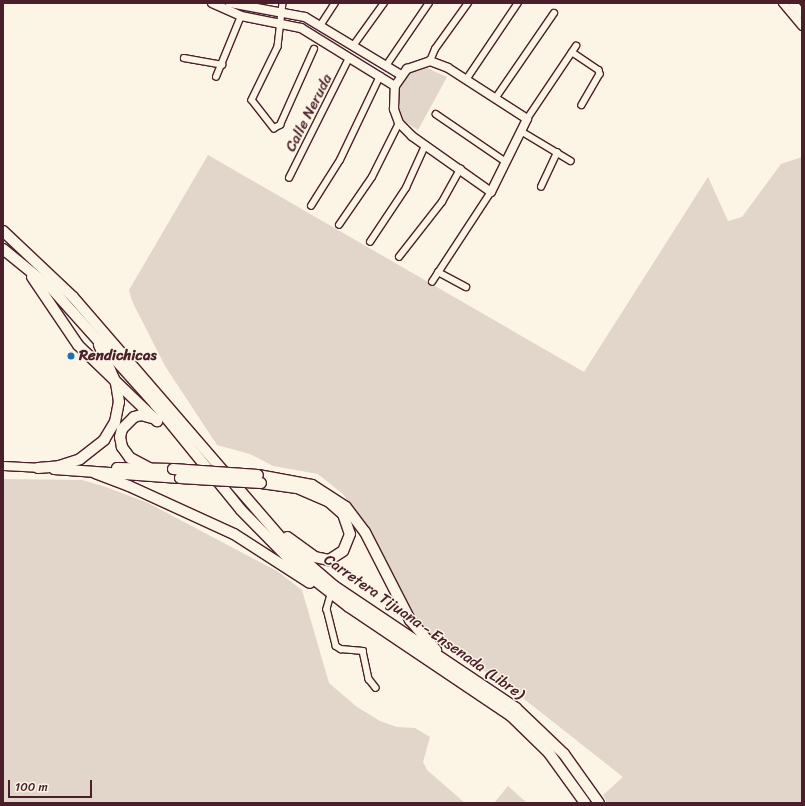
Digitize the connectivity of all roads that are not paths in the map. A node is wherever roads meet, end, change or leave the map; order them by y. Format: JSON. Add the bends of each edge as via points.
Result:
{"nodes":[{"id":1,"x":212,"y":3,"type":"edge"},
{"id":2,"x":230,"y":3,"type":"edge"},
{"id":3,"x":283,"y":3,"type":"edge"},
{"id":4,"x":336,"y":3,"type":"edge"},
{"id":5,"x":384,"y":3,"type":"edge"},
{"id":6,"x":429,"y":3,"type":"edge"},
{"id":7,"x":468,"y":3,"type":"edge"},
{"id":8,"x":518,"y":3,"type":"edge"},
{"id":9,"x":783,"y":3,"type":"edge"},
{"id":10,"x":793,"y":3,"type":"edge"},
{"id":11,"x":282,"y":13,"type":"junction"},
{"id":12,"x":554,"y":13,"type":"dead end"},
{"id":13,"x":802,"y":14,"type":"edge"},
{"id":14,"x":241,"y":16,"type":"junction"},
{"id":15,"x":280,"y":23,"type":"junction"},
{"id":16,"x":320,"y":26,"type":"junction"},
{"id":17,"x":802,"y":26,"type":"edge"},
{"id":18,"x":353,"y":46,"type":"junction"},
{"id":19,"x":576,"y":46,"type":"dead end"},
{"id":20,"x":314,"y":49,"type":"dead end"},
{"id":21,"x":572,"y":52,"type":"junction"},
{"id":22,"x":184,"y":58,"type":"dead end"},
{"id":23,"x":349,"y":58,"type":"junction"},
{"id":24,"x":430,"y":61,"type":"junction"},
{"id":25,"x":222,"y":65,"type":"junction"},
{"id":26,"x":386,"y":66,"type":"junction"},
{"id":27,"x":401,"y":75,"type":"junction"},
{"id":28,"x":380,"y":76,"type":"junction"},
{"id":29,"x":216,"y":77,"type":"dead end"},
{"id":30,"x":466,"y":80,"type":"junction"},
{"id":31,"x":395,"y":86,"type":"junction"},
{"id":32,"x":495,"y":99,"type":"junction"},
{"id":33,"x":582,"y":105,"type":"dead end"},
{"id":34,"x":436,"y":114,"type":"dead end"},
{"id":35,"x":527,"y":119,"type":"junction"},
{"id":36,"x":399,"y":123,"type":"junction"},
{"id":37,"x":521,"y":131,"type":"junction"},
{"id":38,"x":426,"y":146,"type":"junction"},
{"id":39,"x":557,"y":152,"type":"junction"},
{"id":40,"x":571,"y":161,"type":"dead end"},
{"id":41,"x":506,"y":162,"type":"junction"},
{"id":42,"x":460,"y":169,"type":"junction"},
{"id":43,"x":289,"y":178,"type":"dead end"},
{"id":44,"x":541,"y":188,"type":"dead end"},
{"id":45,"x":491,"y":192,"type":"junction"},
{"id":46,"x":311,"y":206,"type":"dead end"},
{"id":47,"x":339,"y":225,"type":"dead end"},
{"id":48,"x":3,"y":231,"type":"edge"},
{"id":49,"x":370,"y":242,"type":"dead end"},
{"id":50,"x":3,"y":249,"type":"edge"},
{"id":51,"x":400,"y":256,"type":"dead end"},
{"id":52,"x":24,"y":266,"type":"junction"},
{"id":53,"x":438,"y":272,"type":"junction"},
{"id":54,"x":432,"y":282,"type":"dead end"},
{"id":55,"x":466,"y":287,"type":"dead end"},
{"id":56,"x":96,"y":338,"type":"junction"},
{"id":57,"x":116,"y":384,"type":"junction"},
{"id":58,"x":157,"y":421,"type":"junction"},
{"id":59,"x":180,"y":436,"type":"junction"},
{"id":60,"x":3,"y":466,"type":"edge"},
{"id":61,"x":82,"y":466,"type":"junction"},
{"id":62,"x":38,"y":468,"type":"junction"},
{"id":63,"x":151,"y":469,"type":"junction"},
{"id":64,"x":96,"y":474,"type":"junction"},
{"id":65,"x":259,"y":479,"type":"junction"},
{"id":66,"x":258,"y":514,"type":"junction"},
{"id":67,"x":322,"y":588,"type":"junction"},
{"id":68,"x":331,"y":595,"type":"junction"},
{"id":69,"x":441,"y":656,"type":"junction"},
{"id":70,"x":376,"y":688,"type":"dead end"},
{"id":71,"x":585,"y":803,"type":"edge"},
{"id":72,"x":599,"y":803,"type":"edge"}],
"edges":[{"from":1,"to":14,"type":"street"},
{"from":2,"to":11,"type":"street"},
{"from":3,"to":11,"type":"street"},
{"from":4,"to":16,"type":"street"},
{"from":5,"to":18,"type":"street"},
{"from":6,"to":26,"type":"street"},
{"from":7,"to":24,"type":"street","via":[[435,49]]},
{"from":8,"to":30,"type":"street"},
{"from":9,"to":17,"type":"street"},
{"from":10,"to":13,"type":"street"},
{"from":11,"to":15,"type":"street"},
{"from":11,"to":16,"type":"street","via":[[299,15]]},
{"from":12,"to":32,"type":"street"},
{"from":14,"to":15,"type":"street"},
{"from":14,"to":25,"type":"street"},
{"from":15,"to":20,"type":"street","via":[[278,47],[252,100],[274,128],[280,125]]},
{"from":15,"to":23,"type":"street","via":[[301,28]]},
{"from":16,"to":18,"type":"street"},
{"from":18,"to":26,"type":"street"},
{"from":19,"to":21,"type":"street"},
{"from":21,"to":33,"type":"street","via":[[600,74]]},
{"from":21,"to":35,"type":"street"},
{"from":22,"to":25,"type":"street"},
{"from":23,"to":28,"type":"street"},
{"from":23,"to":43,"type":"street","name":"Calle Neruda"},
{"from":24,"to":27,"type":"street","via":[[414,65]]},
{"from":24,"to":30,"type":"street"},
{"from":25,"to":29,"type":"street"},
{"from":26,"to":27,"type":"street"},
{"from":27,"to":31,"type":"street"},
{"from":28,"to":31,"type":"street"},
{"from":28,"to":46,"type":"street","via":[[340,160]]},
{"from":30,"to":32,"type":"street"},
{"from":31,"to":36,"type":"street","via":[[394,109]]},
{"from":32,"to":35,"type":"street"},
{"from":34,"to":41,"type":"street"},
{"from":35,"to":37,"type":"street"},
{"from":36,"to":38,"type":"street"},
{"from":36,"to":47,"type":"street","via":[[372,177]]},
{"from":37,"to":39,"type":"street"},
{"from":37,"to":41,"type":"street"},
{"from":38,"to":42,"type":"street"},
{"from":38,"to":49,"type":"street","via":[[406,188]]},
{"from":39,"to":40,"type":"street"},
{"from":39,"to":44,"type":"street"},
{"from":41,"to":45,"type":"street"},
{"from":42,"to":45,"type":"street"},
{"from":42,"to":51,"type":"street","via":[[442,202]]},
{"from":45,"to":53,"type":"street"},
{"from":48,"to":66,"type":"highway","name":"Carretera Tijuana - Ensenada (Libre)","via":[[73,297],[162,397]]},
{"from":50,"to":52,"type":"highway","name":"Carretera Tijuana - Ensenada (Libre)"},
{"from":52,"to":56,"type":"highway","name":"Carretera Tijuana - Ensenada (Libre)","via":[[51,288]]},
{"from":52,"to":57,"type":"highway","via":[[78,345]]},
{"from":53,"to":54,"type":"street"},
{"from":53,"to":55,"type":"street"},
{"from":56,"to":57,"type":"highway"},
{"from":56,"to":59,"type":"highway","name":"Carretera Tijuana - Ensenada (Libre)"},
{"from":57,"to":58,"type":"highway"},
{"from":57,"to":61,"type":"highway","via":[[119,402],[114,422],[104,440]]},
{"from":58,"to":59,"type":"highway"},
{"from":58,"to":63,"type":"highway","via":[[147,416],[134,417],[122,429],[120,437],[122,447],[130,458]]},
{"from":59,"to":67,"type":"highway","name":"Carretera Tijuana - Ensenada (Libre)","via":[[258,528]]},
{"from":60,"to":62,"type":"street"},
{"from":61,"to":62,"type":"highway"},
{"from":61,"to":62,"type":"highway"},
{"from":61,"to":63,"type":"highway"},
{"from":61,"to":64,"type":"highway"},
{"from":63,"to":65,"type":"highway","bridge":true,"via":[[173,469]]},
{"from":64,"to":65,"type":"highway","bridge":true},
{"from":64,"to":67,"type":"highway","via":[[129,486],[234,534],[304,581]]},
{"from":65,"to":66,"type":"highway","via":[[297,488],[328,501],[343,514],[348,525],[348,543],[336,557],[321,560],[308,554]]},
{"from":65,"to":69,"type":"highway","via":[[312,484],[346,507],[365,532],[410,620]]},
{"from":66,"to":69,"type":"highway","name":"Carretera Tijuana - Ensenada (Libre)","via":[[322,577]]},
{"from":67,"to":68,"type":"highway","name":"Carretera Tijuana - Ensenada (Libre)"},
{"from":68,"to":70,"type":"street","via":[[328,609],[336,646],[341,649],[363,651],[369,679]]},
{"from":68,"to":71,"type":"highway","name":"Carretera Tijuana - Ensenada (Libre)","via":[[511,716],[549,753]]},
{"from":69,"to":72,"type":"highway","name":"Carretera Tijuana - Ensenada (Libre)","via":[[531,721],[564,754]]}]}
